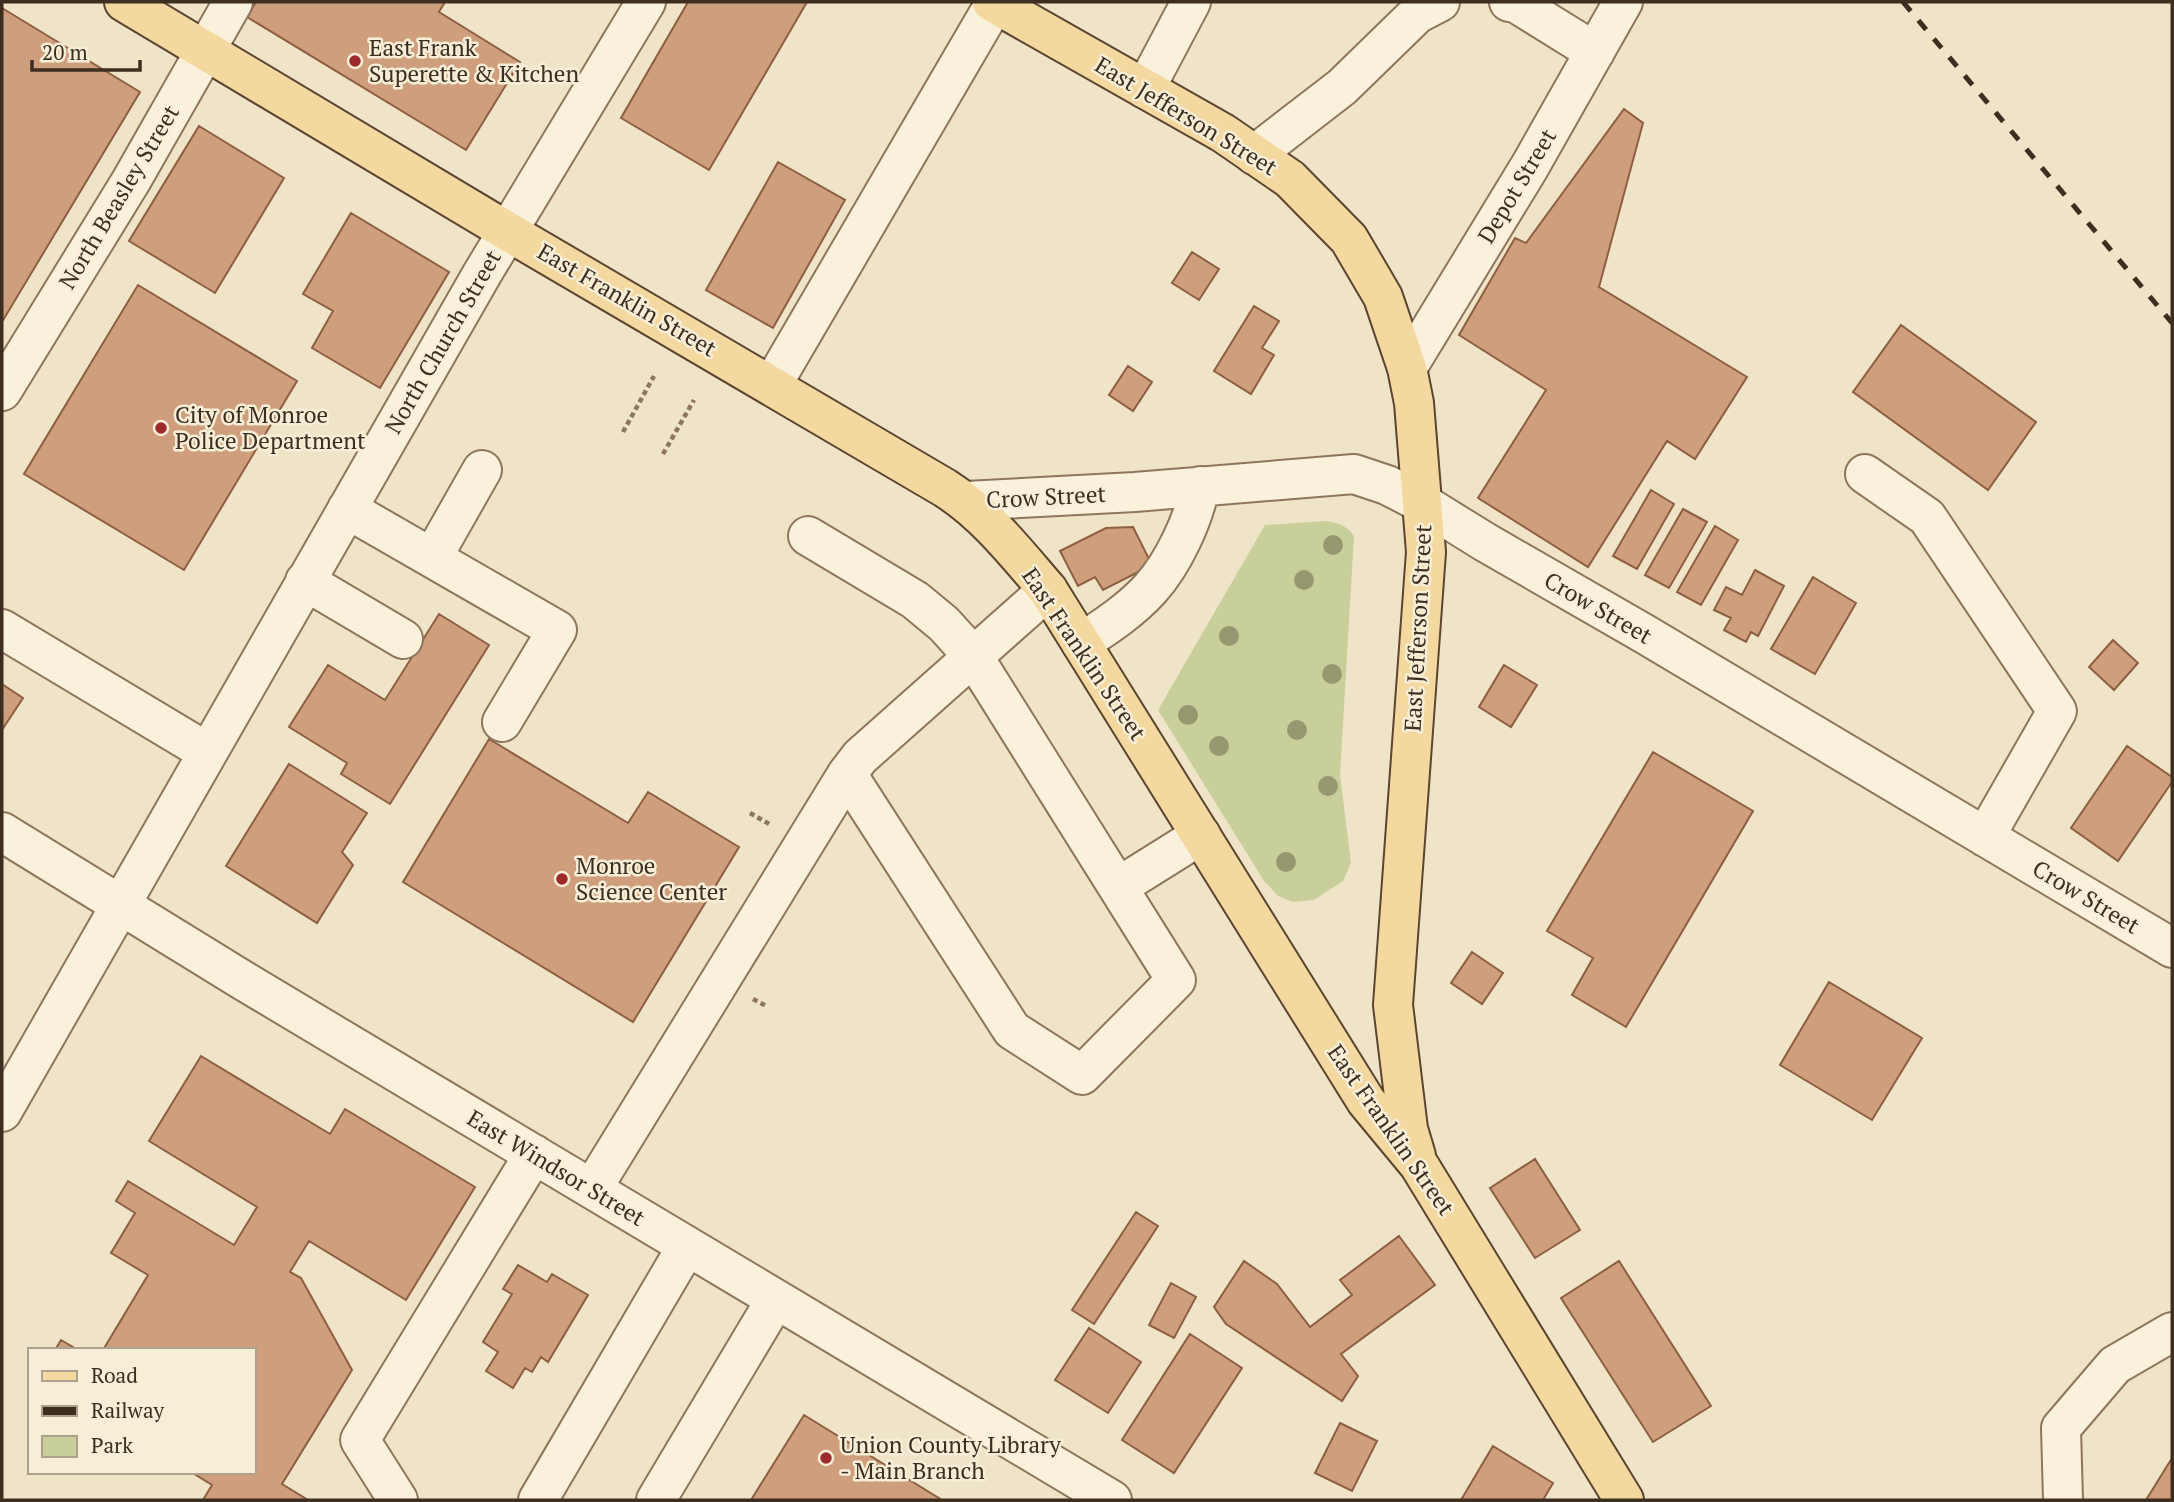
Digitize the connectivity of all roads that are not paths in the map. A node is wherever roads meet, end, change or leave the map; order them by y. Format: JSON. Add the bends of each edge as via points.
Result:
{"nodes":[{"id":1,"x":124,"y":2,"type":"edge"},
{"id":2,"x":233,"y":2,"type":"edge"},
{"id":3,"x":646,"y":2,"type":"edge"},
{"id":4,"x":1191,"y":2,"type":"edge"},
{"id":5,"x":1440,"y":2,"type":"edge"},
{"id":6,"x":1509,"y":2,"type":"edge"},
{"id":7,"x":1623,"y":2,"type":"edge"},
{"id":8,"x":993,"y":3,"type":"edge"},
{"id":9,"x":206,"y":50,"type":"junction"},
{"id":10,"x":1595,"y":51,"type":"junction"},
{"id":11,"x":1145,"y":89,"type":"junction"},
{"id":12,"x":1254,"y":155,"type":"junction"},
{"id":13,"x":507,"y":231,"type":"junction"},
{"id":14,"x":1408,"y":368,"type":"junction"},
{"id":15,"x":772,"y":385,"type":"junction"},
{"id":16,"x":2,"y":391,"type":"edge"},
{"id":17,"x":482,"y":470,"type":"dead end"},
{"id":18,"x":1865,"y":474,"type":"dead end"},
{"id":19,"x":1200,"y":486,"type":"junction"},
{"id":20,"x":967,"y":501,"type":"junction"},
{"id":21,"x":1422,"y":503,"type":"junction"},
{"id":22,"x":347,"y":509,"type":"junction"},
{"id":23,"x":808,"y":536,"type":"dead end"},
{"id":24,"x":432,"y":558,"type":"junction"},
{"id":25,"x":305,"y":581,"type":"junction"},
{"id":26,"x":1048,"y":590,"type":"junction"},
{"id":27,"x":2,"y":629,"type":"edge"},
{"id":28,"x":403,"y":639,"type":"dead end"},
{"id":29,"x":1081,"y":643,"type":"junction"},
{"id":30,"x":973,"y":656,"type":"junction"},
{"id":31,"x":502,"y":722,"type":"dead end"},
{"id":32,"x":207,"y":752,"type":"junction"},
{"id":33,"x":846,"y":774,"type":"junction"},
{"id":34,"x":2,"y":832,"type":"edge"},
{"id":35,"x":1201,"y":835,"type":"junction"},
{"id":36,"x":1985,"y":837,"type":"junction"},
{"id":37,"x":1118,"y":887,"type":"junction"},
{"id":38,"x":120,"y":903,"type":"junction"},
{"id":39,"x":2172,"y":948,"type":"edge"},
{"id":40,"x":2,"y":1112,"type":"edge"},
{"id":41,"x":534,"y":1154,"type":"junction"},
{"id":42,"x":1419,"y":1165,"type":"junction"},
{"id":43,"x":592,"y":1189,"type":"junction"},
{"id":44,"x":687,"y":1246,"type":"junction"},
{"id":45,"x":776,"y":1299,"type":"junction"},
{"id":46,"x":2172,"y":1332,"type":"edge"},
{"id":47,"x":398,"y":1500,"type":"edge"},
{"id":48,"x":538,"y":1500,"type":"edge"},
{"id":49,"x":656,"y":1500,"type":"edge"},
{"id":50,"x":1112,"y":1500,"type":"edge"},
{"id":51,"x":1624,"y":1500,"type":"edge"},
{"id":52,"x":2063,"y":1500,"type":"edge"}],
"edges":[{"from":1,"to":9,"type":"main road","name":"East Franklin Street"},
{"from":2,"to":9,"type":"street","name":"North Beasley Street"},
{"from":3,"to":13,"type":"street","name":"North Church Street"},
{"from":4,"to":11,"type":"street"},
{"from":5,"to":12,"type":"street","via":[[1417,14],[1342,87]]},
{"from":6,"to":10,"type":"street"},
{"from":7,"to":10,"type":"street","name":"Depot Street"},
{"from":8,"to":11,"type":"main road","name":"East Jefferson Street"},
{"from":8,"to":15,"type":"street"},
{"from":9,"to":13,"type":"main road","name":"East Franklin Street"},
{"from":9,"to":16,"type":"street","name":"North Beasley Street"},
{"from":10,"to":14,"type":"street","name":"Depot Street"},
{"from":11,"to":12,"type":"main road","name":"East Jefferson Street"},
{"from":12,"to":14,"type":"main road","name":"East Jefferson Street","via":[[1290,179],[1349,239],[1382,297]]},
{"from":13,"to":15,"type":"main road","name":"East Franklin Street"},
{"from":13,"to":22,"type":"street","name":"North Church Street"},
{"from":14,"to":21,"type":"main road","name":"East Jefferson Street"},
{"from":15,"to":20,"type":"main road","name":"East Franklin Street"},
{"from":17,"to":24,"type":"street"},
{"from":18,"to":36,"type":"street","via":[[1927,517],[2057,711]]},
{"from":19,"to":20,"type":"street","name":"Crow Street"},
{"from":19,"to":21,"type":"street","name":"Crow Street","via":[[1354,474]]},
{"from":19,"to":29,"type":"street","via":[[1182,539],[1151,588]]},
{"from":20,"to":26,"type":"main road","name":"East Franklin Street"},
{"from":21,"to":36,"type":"street","name":"Crow Street"},
{"from":21,"to":42,"type":"main road","name":"East Jefferson Street","via":[[1426,552],[1393,1005],[1408,1129]]},
{"from":22,"to":24,"type":"street"},
{"from":22,"to":25,"type":"street","name":"North Church Street"},
{"from":23,"to":30,"type":"street","via":[[915,600]]},
{"from":24,"to":31,"type":"street","via":[[557,630]]},
{"from":25,"to":28,"type":"street"},
{"from":25,"to":32,"type":"street","name":"North Church Street"},
{"from":26,"to":29,"type":"main road","name":"East Franklin Street"},
{"from":26,"to":30,"type":"street"},
{"from":27,"to":32,"type":"street"},
{"from":29,"to":35,"type":"main road","name":"East Franklin Street"},
{"from":30,"to":33,"type":"street"},
{"from":30,"to":37,"type":"street"},
{"from":32,"to":38,"type":"street","name":"North Church Street"},
{"from":33,"to":37,"type":"street","via":[[1012,1030],[1082,1075],[1176,980]]},
{"from":33,"to":43,"type":"street"},
{"from":34,"to":38,"type":"street","name":"East Windsor Street"},
{"from":35,"to":37,"type":"street"},
{"from":35,"to":42,"type":"main road","name":"East Franklin Street","via":[[1366,1101]]},
{"from":36,"to":39,"type":"street","name":"Crow Street"},
{"from":38,"to":40,"type":"street","name":"North Church Street"},
{"from":38,"to":41,"type":"street","name":"East Windsor Street"},
{"from":41,"to":43,"type":"street","name":"East Windsor Street"},
{"from":41,"to":47,"type":"street","via":[[360,1440]]},
{"from":42,"to":51,"type":"main road","name":"East Franklin Street"},
{"from":43,"to":44,"type":"street","name":"East Windsor Street"},
{"from":44,"to":45,"type":"street","name":"East Windsor Street"},
{"from":44,"to":48,"type":"street"},
{"from":45,"to":49,"type":"street"},
{"from":45,"to":50,"type":"street","name":"East Windsor Street"},
{"from":46,"to":52,"type":"street","via":[[2115,1365],[2062,1428]]}]}
